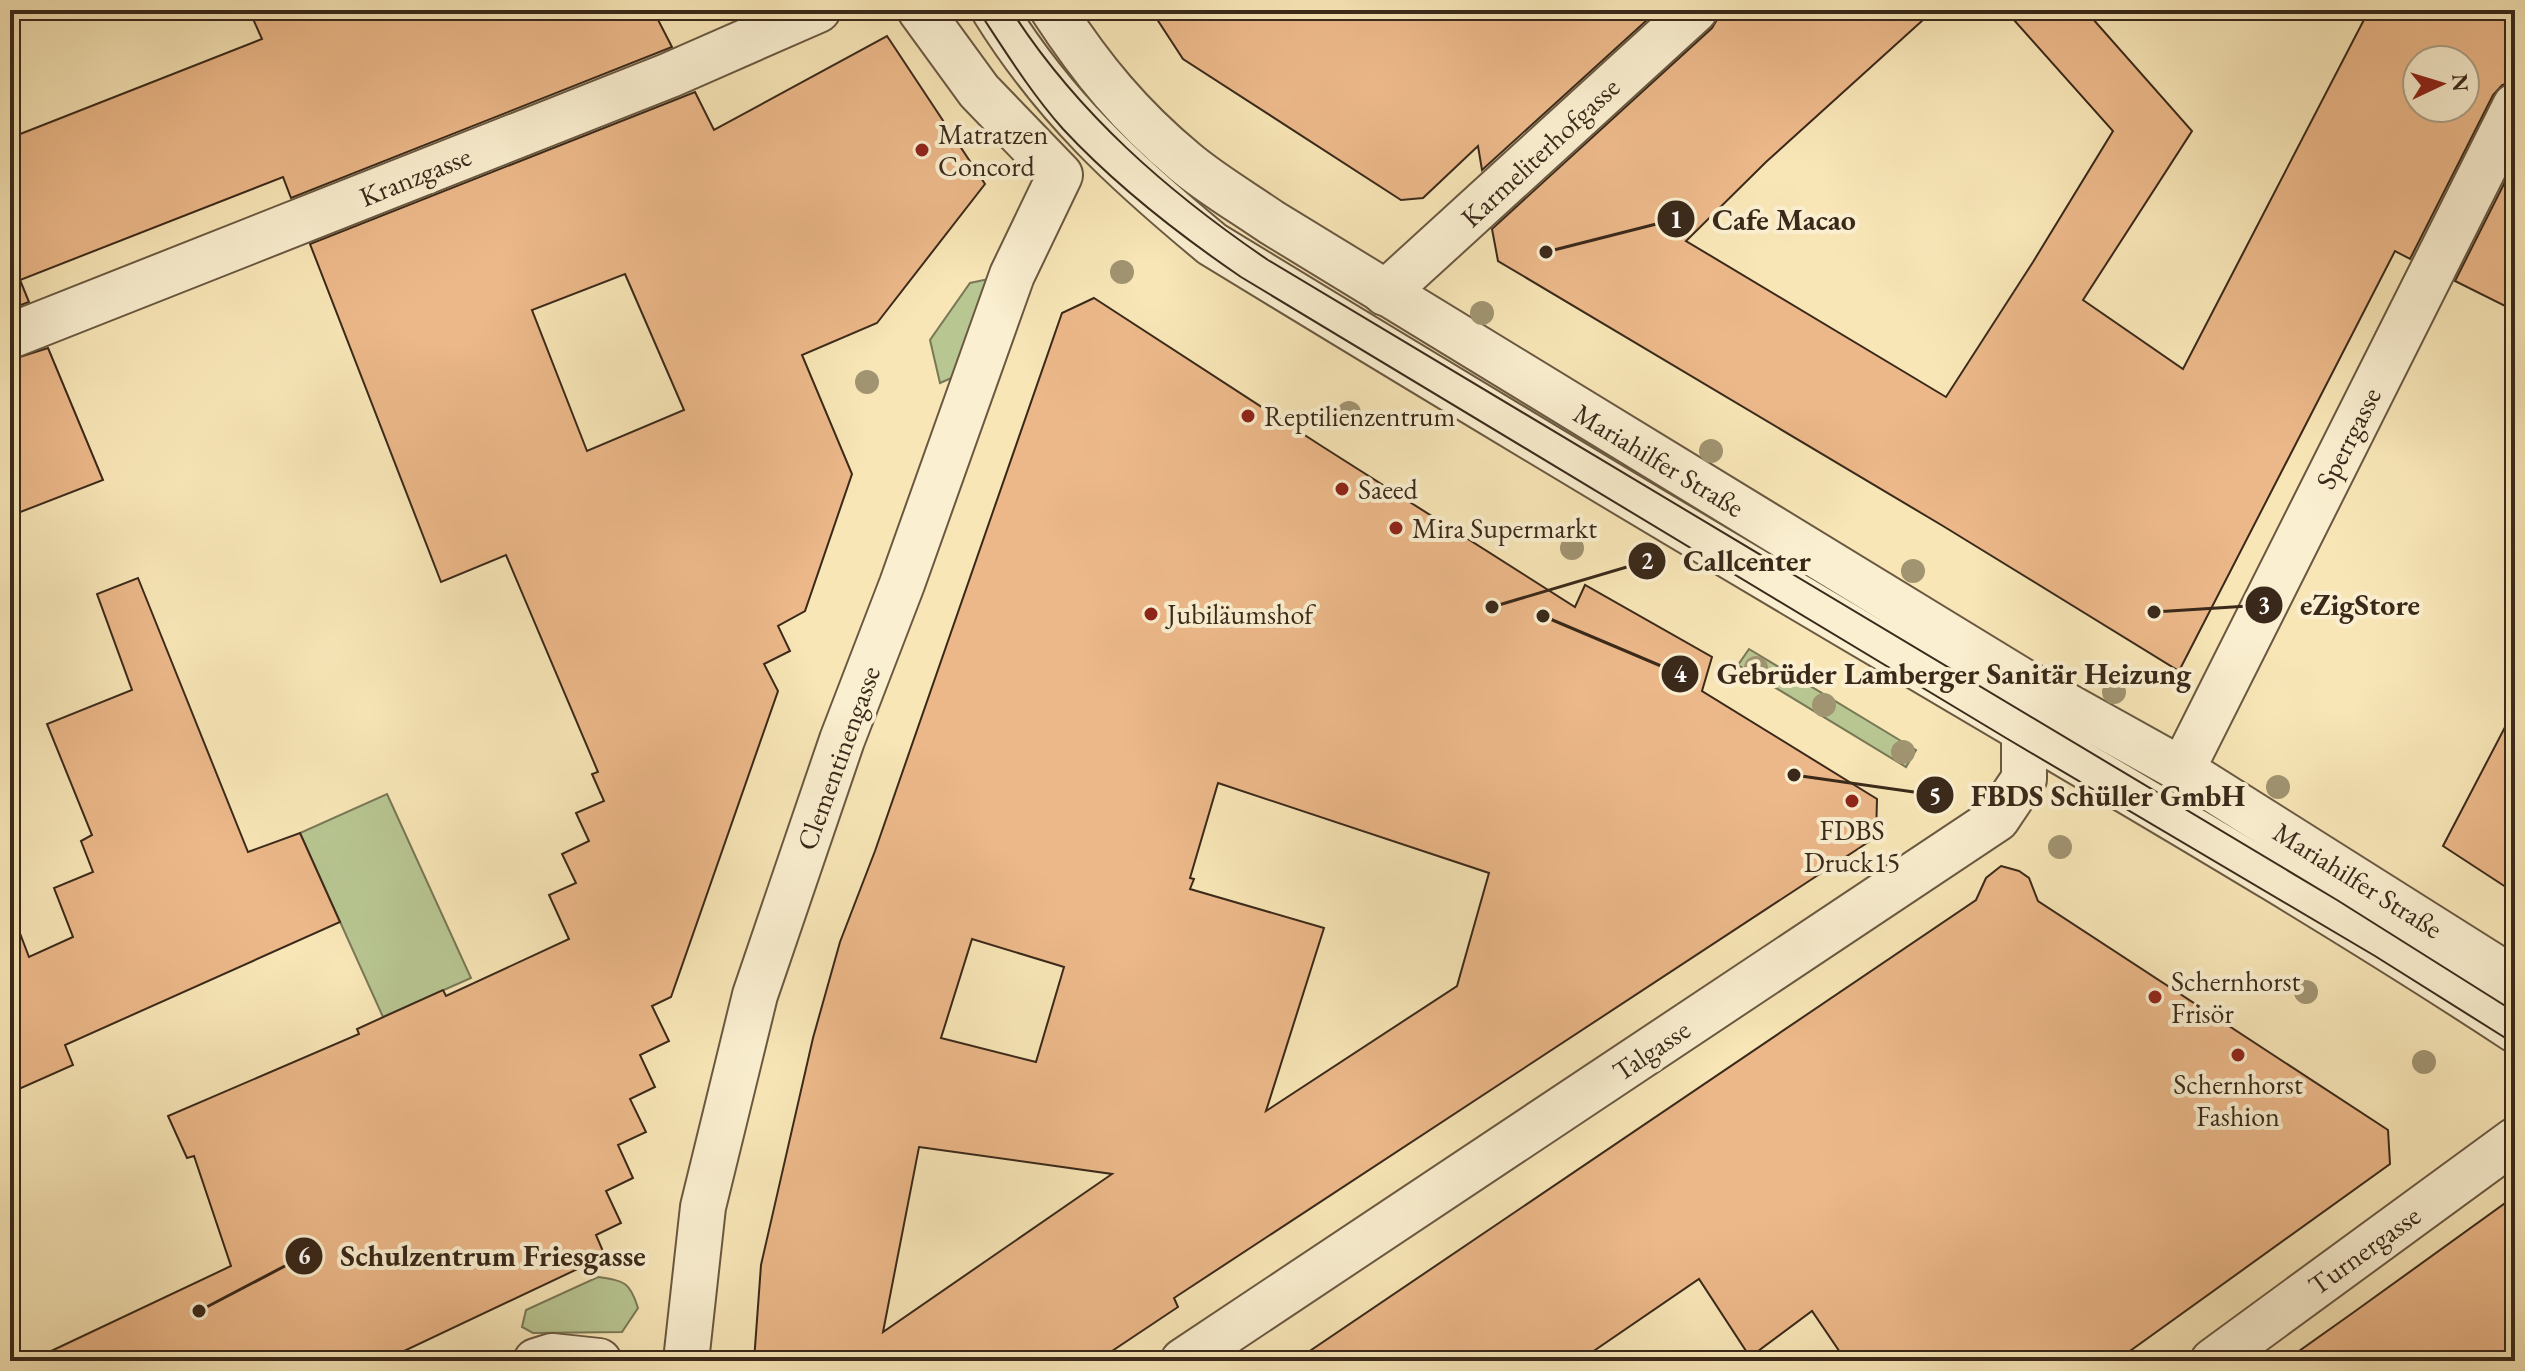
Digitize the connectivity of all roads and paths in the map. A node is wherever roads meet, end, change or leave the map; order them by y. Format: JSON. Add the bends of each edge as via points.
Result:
{"nodes":[{"id":1,"x":818,"y":10,"type":"edge"},
{"id":2,"x":920,"y":10,"type":"edge"},
{"id":3,"x":994,"y":10,"type":"edge"},
{"id":4,"x":1053,"y":10,"type":"edge"},
{"id":5,"x":1695,"y":10,"type":"edge"},
{"id":6,"x":2515,"y":106,"type":"edge"},
{"id":7,"x":1385,"y":293,"type":"junction"},
{"id":8,"x":10,"y":336,"type":"edge"},
{"id":9,"x":2024,"y":682,"type":"junction"},
{"id":10,"x":2024,"y":730,"type":"junction"},
{"id":11,"x":2182,"y":770,"type":"junction"},
{"id":12,"x":2515,"y":980,"type":"edge"},
{"id":13,"x":2515,"y":1030,"type":"edge"},
{"id":14,"x":2515,"y":1140,"type":"edge"},
{"id":15,"x":536,"y":1361,"type":"edge"},
{"id":16,"x":599,"y":1361,"type":"edge"},
{"id":17,"x":686,"y":1361,"type":"edge"},
{"id":18,"x":1183,"y":1361,"type":"edge"},
{"id":19,"x":2213,"y":1361,"type":"edge"}],
"edges":[{"from":1,"to":8,"type":"street","name":"Kranzgasse","via":[[670,75]]},
{"from":2,"to":17,"type":"street","name":"Clementinengasse","via":[[979,91],[1060,175],[1012,275],[755,995],[703,1207]]},
{"from":3,"to":10,"type":"street","via":[[1074,119],[1212,244]]},
{"from":4,"to":7,"type":"street","name":"Mariahilfer Straße","via":[[1087,63],[1187,164]]},
{"from":5,"to":7,"type":"street","name":"Karmeliterhofgasse"},
{"from":6,"to":11,"type":"street","name":"Sperrgasse"},
{"from":7,"to":9,"type":"street","name":"Mariahilfer Straße"},
{"from":9,"to":10,"type":"street","name":"Talgasse"},
{"from":9,"to":11,"type":"street","name":"Mariahilfer Straße"},
{"from":10,"to":13,"type":"street"},
{"from":10,"to":18,"type":"street","name":"Talgasse","via":[[2024,779],[1997,819]]},
{"from":11,"to":12,"type":"street","name":"Mariahilfer Straße"},
{"from":14,"to":19,"type":"street","name":"Turnergasse"},
{"from":15,"to":16,"type":"street","via":[[552,1356]]}]}
